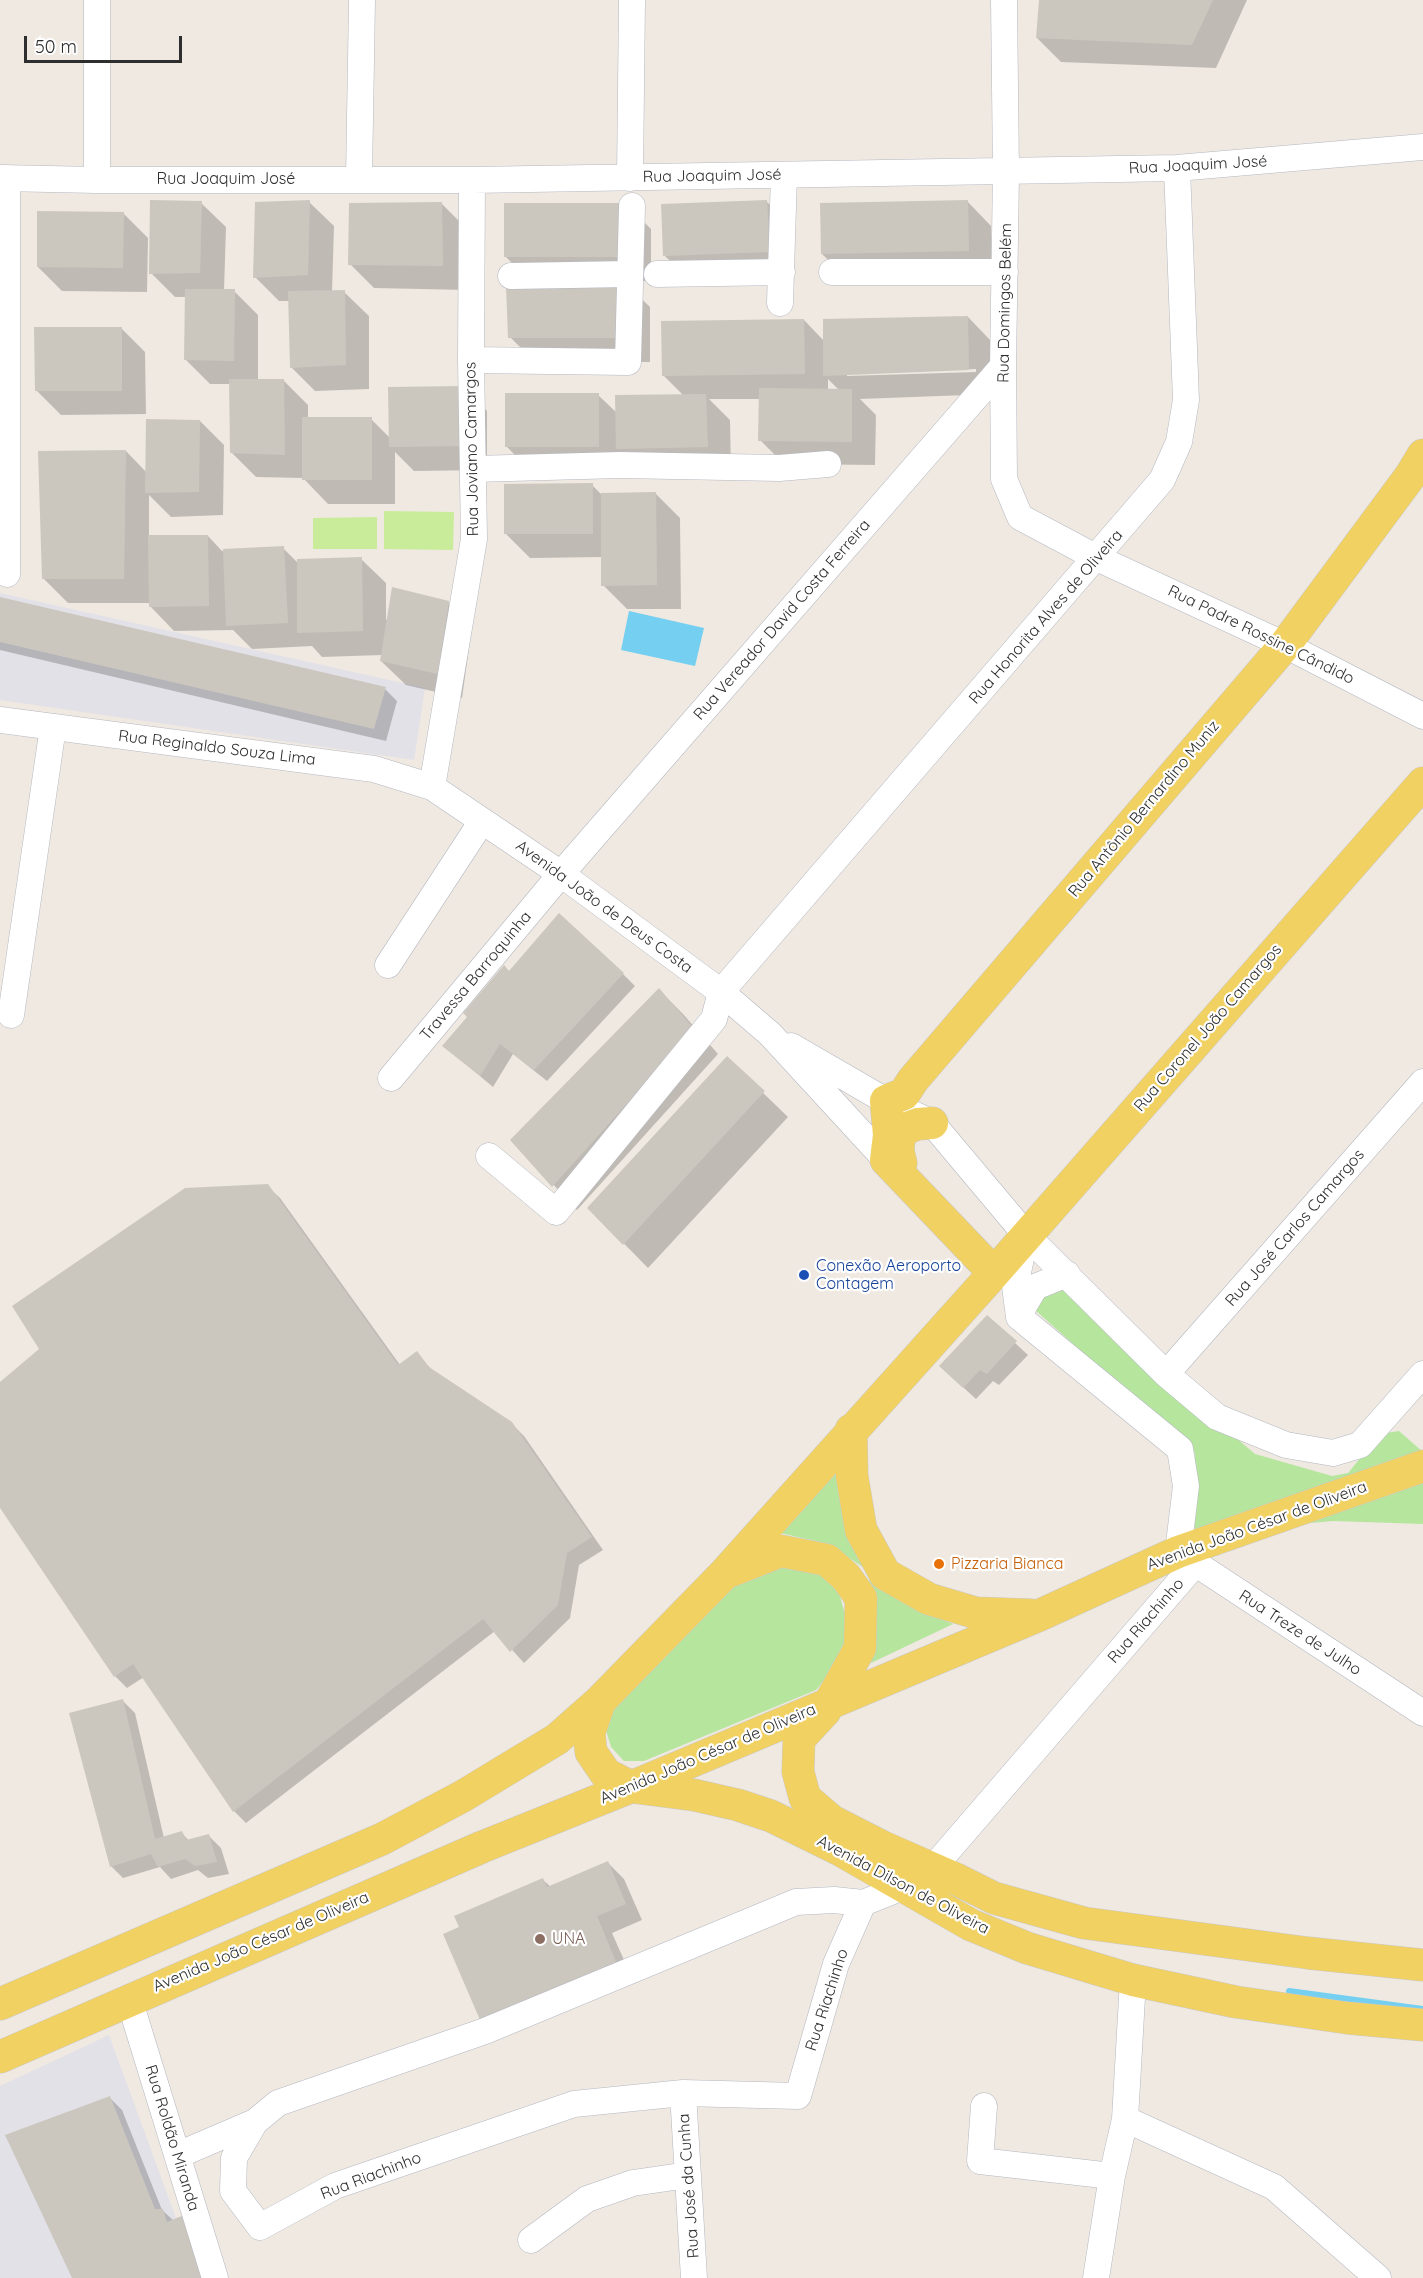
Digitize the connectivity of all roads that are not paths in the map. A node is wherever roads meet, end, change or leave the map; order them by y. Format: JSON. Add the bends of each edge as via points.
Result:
{"nodes":[{"id":1,"x":97,"y":0,"type":"edge"},
{"id":2,"x":362,"y":0,"type":"edge"},
{"id":3,"x":632,"y":0,"type":"edge"},
{"id":4,"x":1004,"y":0,"type":"edge"},
{"id":5,"x":1423,"y":147,"type":"edge"},
{"id":6,"x":1177,"y":168,"type":"junction"},
{"id":7,"x":1006,"y":172,"type":"junction"},
{"id":8,"x":784,"y":174,"type":"junction"},
{"id":9,"x":3,"y":178,"type":"edge"},
{"id":10,"x":359,"y":178,"type":"junction"},
{"id":11,"x":630,"y":178,"type":"junction"},
{"id":12,"x":97,"y":180,"type":"junction"},
{"id":13,"x":472,"y":180,"type":"junction"},
{"id":14,"x":632,"y":206,"type":"dead end"},
{"id":15,"x":782,"y":272,"type":"junction"},
{"id":16,"x":832,"y":272,"type":"dead end"},
{"id":17,"x":1005,"y":272,"type":"junction"},
{"id":18,"x":630,"y":274,"type":"junction"},
{"id":19,"x":657,"y":274,"type":"dead end"},
{"id":20,"x":511,"y":276,"type":"dead end"},
{"id":21,"x":780,"y":303,"type":"dead end"},
{"id":22,"x":471,"y":360,"type":"junction"},
{"id":23,"x":1003,"y":366,"type":"junction"},
{"id":24,"x":1423,"y":455,"type":"edge"},
{"id":25,"x":828,"y":464,"type":"dead end"},
{"id":26,"x":474,"y":469,"type":"junction"},
{"id":27,"x":1097,"y":558,"type":"junction"},
{"id":28,"x":7,"y":574,"type":"dead end"},
{"id":29,"x":1285,"y":645,"type":"junction"},
{"id":30,"x":1423,"y":716,"type":"edge"},
{"id":31,"x":0,"y":720,"type":"edge"},
{"id":32,"x":53,"y":727,"type":"junction"},
{"id":33,"x":1423,"y":783,"type":"edge"},
{"id":34,"x":432,"y":787,"type":"junction"},
{"id":35,"x":482,"y":820,"type":"junction"},
{"id":36,"x":561,"y":874,"type":"junction"},
{"id":37,"x":388,"y":965,"type":"dead end"},
{"id":38,"x":721,"y":992,"type":"junction"},
{"id":39,"x":11,"y":1015,"type":"dead end"},
{"id":40,"x":770,"y":1034,"type":"junction"},
{"id":41,"x":391,"y":1078,"type":"dead end"},
{"id":42,"x":1423,"y":1082,"type":"edge"},
{"id":43,"x":886,"y":1101,"type":"junction"},
{"id":44,"x":932,"y":1123,"type":"junction"},
{"id":45,"x":489,"y":1156,"type":"dead end"},
{"id":46,"x":886,"y":1160,"type":"junction"},
{"id":47,"x":908,"y":1183,"type":"junction"},
{"id":48,"x":1026,"y":1235,"type":"junction"},
{"id":49,"x":994,"y":1273,"type":"junction"},
{"id":50,"x":1067,"y":1274,"type":"junction"},
{"id":51,"x":1019,"y":1314,"type":"junction"},
{"id":52,"x":1166,"y":1374,"type":"junction"},
{"id":53,"x":1423,"y":1374,"type":"edge"},
{"id":54,"x":851,"y":1430,"type":"junction"},
{"id":55,"x":1423,"y":1466,"type":"edge"},
{"id":56,"x":1186,"y":1558,"type":"junction"},
{"id":57,"x":724,"y":1574,"type":"junction"},
{"id":58,"x":1040,"y":1615,"type":"junction"},
{"id":59,"x":600,"y":1701,"type":"junction"},
{"id":60,"x":830,"y":1703,"type":"junction"},
{"id":61,"x":1423,"y":1713,"type":"edge"},
{"id":62,"x":631,"y":1787,"type":"junction"},
{"id":63,"x":932,"y":1869,"type":"junction"},
{"id":64,"x":903,"y":1887,"type":"junction"},
{"id":65,"x":863,"y":1903,"type":"junction"},
{"id":66,"x":1423,"y":1965,"type":"edge"},
{"id":67,"x":1132,"y":1980,"type":"junction"},
{"id":68,"x":129,"y":1999,"type":"junction"},
{"id":69,"x":0,"y":2004,"type":"edge"},
{"id":70,"x":1423,"y":2025,"type":"edge"},
{"id":71,"x":0,"y":2057,"type":"edge"},
{"id":72,"x":683,"y":2093,"type":"junction"},
{"id":73,"x":984,"y":2106,"type":"dead end"},
{"id":74,"x":1125,"y":2119,"type":"junction"},
{"id":75,"x":255,"y":2122,"type":"junction"},
{"id":76,"x":178,"y":2155,"type":"junction"},
{"id":77,"x":688,"y":2175,"type":"junction"},
{"id":78,"x":1112,"y":2176,"type":"junction"},
{"id":79,"x":531,"y":2240,"type":"dead end"},
{"id":80,"x":215,"y":2278,"type":"edge"},
{"id":81,"x":694,"y":2278,"type":"edge"},
{"id":82,"x":1096,"y":2278,"type":"edge"},
{"id":83,"x":1378,"y":2278,"type":"edge"}],
"edges":[{"from":1,"to":12,"type":"street"},
{"from":2,"to":10,"type":"street"},
{"from":3,"to":11,"type":"street"},
{"from":4,"to":7,"type":"street","name":"Rua Domingos Belém"},
{"from":5,"to":6,"type":"street","name":"Rua Joaquim José"},
{"from":6,"to":7,"type":"street","name":"Rua Joaquim José"},
{"from":6,"to":27,"type":"street","name":"Rua Honorita Alves de Oliveira","via":[[1186,400],[1179,442],[1162,480]]},
{"from":7,"to":8,"type":"street","name":"Rua Joaquim José"},
{"from":7,"to":17,"type":"street","name":"Rua Domingos Belém"},
{"from":8,"to":11,"type":"street","name":"Rua Joaquim José"},
{"from":8,"to":15,"type":"street"},
{"from":9,"to":12,"type":"street","name":"Rua Joaquim José"},
{"from":9,"to":28,"type":"street"},
{"from":10,"to":12,"type":"street","name":"Rua Joaquim José"},
{"from":10,"to":13,"type":"street","name":"Rua Joaquim José"},
{"from":11,"to":13,"type":"street","name":"Rua Joaquim José"},
{"from":13,"to":22,"type":"street","name":"Rua Joviano Camargos"},
{"from":14,"to":18,"type":"street"},
{"from":15,"to":19,"type":"street"},
{"from":15,"to":21,"type":"street"},
{"from":16,"to":17,"type":"street"},
{"from":17,"to":23,"type":"street","name":"Rua Domingos Belém"},
{"from":18,"to":20,"type":"street"},
{"from":18,"to":22,"type":"street","via":[[628,362]]},
{"from":22,"to":26,"type":"street","name":"Rua Joviano Camargos"},
{"from":23,"to":27,"type":"street","name":"Rua Domingos Belém","via":[[1004,478],[1020,516]]},
{"from":23,"to":36,"type":"street","name":"Rua Vereador David Costa Ferreira"},
{"from":24,"to":29,"type":"main road","name":"Rua Antônio Bernardino Muniz"},
{"from":25,"to":26,"type":"street","via":[[779,468],[620,465]]},
{"from":26,"to":34,"type":"street","name":"Rua Joviano Camargos","via":[[474,538]]},
{"from":27,"to":29,"type":"street","name":"Rua Padre Rossine Cândido"},
{"from":27,"to":38,"type":"street","name":"Rua Honorita Alves de Oliveira"},
{"from":29,"to":30,"type":"street","name":"Rua Padre Rossine Cândido"},
{"from":29,"to":43,"type":"main road","name":"Rua Antônio Bernardino Muniz","via":[[904,1094]]},
{"from":31,"to":32,"type":"street","name":"Rua Reginaldo Souza Lima"},
{"from":32,"to":34,"type":"street","name":"Rua Reginaldo Souza Lima","via":[[375,769]]},
{"from":32,"to":39,"type":"street"},
{"from":33,"to":48,"type":"main road","name":"Rua Coronel João Camargos"},
{"from":34,"to":35,"type":"street","name":"Avenida João de Deus Costa"},
{"from":35,"to":36,"type":"street","name":"Avenida João de Deus Costa"},
{"from":35,"to":37,"type":"street"},
{"from":36,"to":38,"type":"street","name":"Avenida João de Deus Costa"},
{"from":36,"to":41,"type":"street","name":"Travessa Barroquinha"},
{"from":38,"to":40,"type":"street","name":"Avenida João de Deus Costa"},
{"from":38,"to":45,"type":"street","via":[[714,1019],[556,1212]]},
{"from":40,"to":43,"type":"street","name":"Avenida João de Deus Costa"},
{"from":40,"to":46,"type":"street","name":"Avenida João de Deus Costa"},
{"from":42,"to":52,"type":"street","name":"Rua José Carlos Camargos"},
{"from":43,"to":44,"type":"street","name":"Avenida João de Deus Costa"},
{"from":43,"to":46,"type":"main road"},
{"from":44,"to":47,"type":"main road","via":[[904,1129],[899,1139],[898,1151]]},
{"from":44,"to":48,"type":"street","name":"Avenida João de Deus Costa"},
{"from":46,"to":47,"type":"main road","name":"Avenida João de Deus Costa"},
{"from":47,"to":49,"type":"main road","name":"Avenida João de Deus Costa"},
{"from":48,"to":49,"type":"main road","name":"Rua Coronel João Camargos"},
{"from":48,"to":50,"type":"street","name":"Avenida João de Deus Costa"},
{"from":48,"to":51,"type":"street","via":[[1015,1286]]},
{"from":49,"to":54,"type":"main road"},
{"from":50,"to":51,"type":"street","via":[[1035,1287]]},
{"from":50,"to":52,"type":"street","name":"Avenida João de Deus Costa"},
{"from":51,"to":56,"type":"street","via":[[1180,1449],[1186,1486]]},
{"from":52,"to":53,"type":"street","name":"Avenida João de Deus Costa","via":[[1217,1417],[1286,1445],[1333,1453],[1360,1445]]},
{"from":54,"to":57,"type":"main road"},
{"from":54,"to":58,"type":"main road","via":[[852,1476],[861,1530],[885,1574],[928,1599],[976,1613]]},
{"from":55,"to":56,"type":"main road","name":"Avenida João César de Oliveira"},
{"from":56,"to":58,"type":"main road","name":"Avenida João César de Oliveira"},
{"from":56,"to":61,"type":"street","name":"Rua Treze de Julho"},
{"from":56,"to":63,"type":"street","name":"Rua Riachinho"},
{"from":57,"to":59,"type":"main road"},
{"from":57,"to":60,"type":"main road","via":[[781,1551],[827,1560],[846,1577],[861,1598],[860,1648]]},
{"from":58,"to":60,"type":"main road","name":"Avenida João César de Oliveira"},
{"from":59,"to":62,"type":"main road","via":[[589,1733],[591,1752],[606,1774]]},
{"from":59,"to":69,"type":"main road","via":[[557,1739],[382,1839]]},
{"from":60,"to":62,"type":"main road","name":"Avenida João César de Oliveira"},
{"from":60,"to":63,"type":"main road","name":"Avenida Dilson de Oliveira","via":[[799,1738],[798,1772],[805,1798],[832,1821]]},
{"from":62,"to":64,"type":"main road","name":"Avenida Dilson de Oliveira","via":[[694,1795],[771,1816]]},
{"from":62,"to":68,"type":"main road","name":"Avenida João César de Oliveira"},
{"from":63,"to":66,"type":"main road","name":"Avenida Dilson de Oliveira","via":[[993,1898],[1084,1923]]},
{"from":64,"to":65,"type":"street","name":"Rua Riachinho"},
{"from":64,"to":67,"type":"main road","name":"Avenida Dilson de Oliveira","via":[[971,1924],[1027,1948]]},
{"from":65,"to":72,"type":"street","name":"Rua Riachinho","via":[[836,1964],[798,2096]]},
{"from":65,"to":75,"type":"street","name":"Rua Riachinho","via":[[796,1902],[485,2031],[278,2103]]},
{"from":67,"to":70,"type":"main road","name":"Avenida Dilson de Oliveira","via":[[1236,2002]]},
{"from":67,"to":74,"type":"street"},
{"from":68,"to":71,"type":"main road","name":"Avenida João César de Oliveira"},
{"from":68,"to":76,"type":"street","name":"Rua Roldão Miranda"},
{"from":72,"to":75,"type":"street","name":"Rua Riachinho","via":[[574,2104],[335,2186],[260,2227],[234,2191],[234,2158]]},
{"from":72,"to":77,"type":"street","name":"Rua José da Cunha"},
{"from":73,"to":78,"type":"street","via":[[980,2161]]},
{"from":74,"to":78,"type":"street"},
{"from":74,"to":83,"type":"street","via":[[1274,2187]]},
{"from":75,"to":76,"type":"street"},
{"from":76,"to":80,"type":"street","name":"Rua Roldão Miranda"},
{"from":77,"to":79,"type":"street","via":[[633,2183],[587,2199]]},
{"from":77,"to":81,"type":"street","name":"Rua José da Cunha"},
{"from":78,"to":82,"type":"street"}]}
